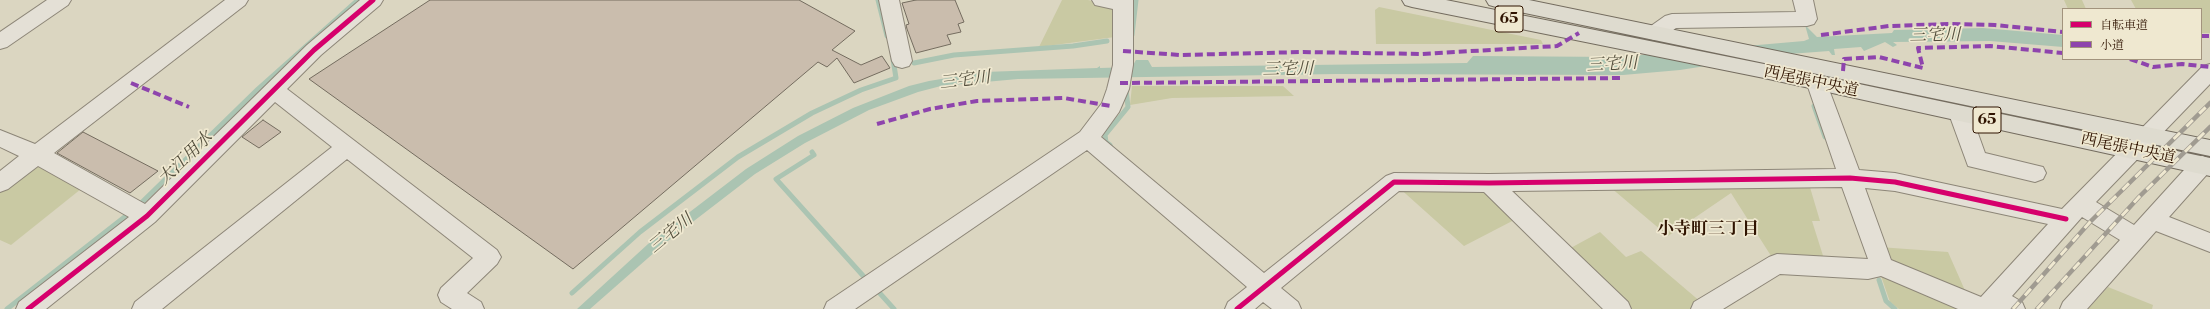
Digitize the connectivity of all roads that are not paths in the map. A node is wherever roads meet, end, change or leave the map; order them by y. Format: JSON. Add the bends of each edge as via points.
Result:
{"nodes":[{"id":1,"x":61,"y":0,"type":"edge"},
{"id":2,"x":238,"y":0,"type":"edge"},
{"id":3,"x":374,"y":0,"type":"edge"},
{"id":4,"x":889,"y":0,"type":"edge"},
{"id":5,"x":1102,"y":0,"type":"edge"},
{"id":6,"x":1412,"y":0,"type":"edge"},
{"id":7,"x":1496,"y":0,"type":"edge"},
{"id":8,"x":1803,"y":0,"type":"edge"},
{"id":9,"x":1123,"y":2,"type":"edge"},
{"id":10,"x":1663,"y":34,"type":"junction"},
{"id":11,"x":0,"y":42,"type":"edge"},
{"id":12,"x":902,"y":61,"type":"dead end"},
{"id":13,"x":2210,"y":71,"type":"edge"},
{"id":14,"x":1821,"y":76,"type":"junction"},
{"id":15,"x":274,"y":90,"type":"junction"},
{"id":16,"x":1960,"y":114,"type":"junction"},
{"id":17,"x":2148,"y":135,"type":"junction"},
{"id":18,"x":0,"y":138,"type":"edge"},
{"id":19,"x":1088,"y":138,"type":"junction"},
{"id":20,"x":347,"y":147,"type":"junction"},
{"id":21,"x":2133,"y":150,"type":"junction"},
{"id":22,"x":38,"y":154,"type":"junction"},
{"id":23,"x":2207,"y":160,"type":"edge"},
{"id":24,"x":2035,"y":173,"type":"dead end"},
{"id":25,"x":1850,"y":178,"type":"junction"},
{"id":26,"x":0,"y":183,"type":"edge"},
{"id":27,"x":1490,"y":183,"type":"junction"},
{"id":28,"x":140,"y":211,"type":"junction"},
{"id":29,"x":2073,"y":212,"type":"junction"},
{"id":30,"x":2153,"y":220,"type":"junction"},
{"id":31,"x":2136,"y":238,"type":"junction"},
{"id":32,"x":2210,"y":243,"type":"edge"},
{"id":33,"x":1882,"y":266,"type":"junction"},
{"id":34,"x":1264,"y":287,"type":"junction"},
{"id":35,"x":1994,"y":306,"type":"edge"},
{"id":36,"x":28,"y":309,"type":"edge"},
{"id":37,"x":144,"y":309,"type":"edge"},
{"id":38,"x":472,"y":309,"type":"edge"},
{"id":39,"x":836,"y":309,"type":"edge"},
{"id":40,"x":1237,"y":309,"type":"edge"},
{"id":41,"x":1289,"y":309,"type":"edge"},
{"id":42,"x":1619,"y":309,"type":"edge"},
{"id":43,"x":1703,"y":309,"type":"edge"},
{"id":44,"x":2072,"y":309,"type":"edge"}],
"edges":[{"from":1,"to":11,"type":"street"},
{"from":2,"to":22,"type":"street"},
{"from":3,"to":15,"type":"street","via":[[314,50]]},
{"from":4,"to":12,"type":"street"},
{"from":5,"to":9,"type":"street"},
{"from":6,"to":14,"type":"main road","name":"西尾張中央道","number":"65","via":[[1764,72]]},
{"from":7,"to":10,"type":"main road","name":"西尾張中央道","number":"65"},
{"from":8,"to":10,"type":"street","via":[[1807,19],[1672,21]]},
{"from":9,"to":19,"type":"street","via":[[1122,73],[1111,106]]},
{"from":10,"to":14,"type":"main road","name":"西尾張中央道","number":"65"},
{"from":13,"to":17,"type":"street"},
{"from":14,"to":16,"type":"main road","name":"西尾張中央道","number":"65"},
{"from":14,"to":17,"type":"main road","name":"西尾張中央道","number":"65"},
{"from":14,"to":25,"type":"street"},
{"from":15,"to":20,"type":"street"},
{"from":15,"to":28,"type":"street"},
{"from":16,"to":21,"type":"main road","name":"西尾張中央道","number":"65"},
{"from":16,"to":24,"type":"street","via":[[1976,160]]},
{"from":17,"to":21,"type":"street"},
{"from":17,"to":23,"type":"main road","name":"西尾張中央道","number":"65"},
{"from":18,"to":22,"type":"street"},
{"from":19,"to":34,"type":"street"},
{"from":19,"to":39,"type":"street"},
{"from":20,"to":37,"type":"street"},
{"from":20,"to":38,"type":"street","via":[[489,258],[450,295]]},
{"from":21,"to":23,"type":"main road","name":"西尾張中央道","number":"65"},
{"from":21,"to":29,"type":"street"},
{"from":22,"to":26,"type":"street"},
{"from":22,"to":28,"type":"street"},
{"from":23,"to":30,"type":"street"},
{"from":25,"to":27,"type":"street"},
{"from":25,"to":29,"type":"street","via":[[1895,182]]},
{"from":25,"to":33,"type":"street"},
{"from":27,"to":34,"type":"street","via":[[1394,182]]},
{"from":27,"to":42,"type":"street"},
{"from":28,"to":36,"type":"street"},
{"from":29,"to":31,"type":"street"},
{"from":29,"to":35,"type":"street"},
{"from":30,"to":31,"type":"street"},
{"from":30,"to":32,"type":"street"},
{"from":31,"to":44,"type":"street"},
{"from":33,"to":35,"type":"street"},
{"from":33,"to":43,"type":"street","via":[[1868,269],[1777,264]]},
{"from":34,"to":40,"type":"street"},
{"from":34,"to":41,"type":"street"}]}
